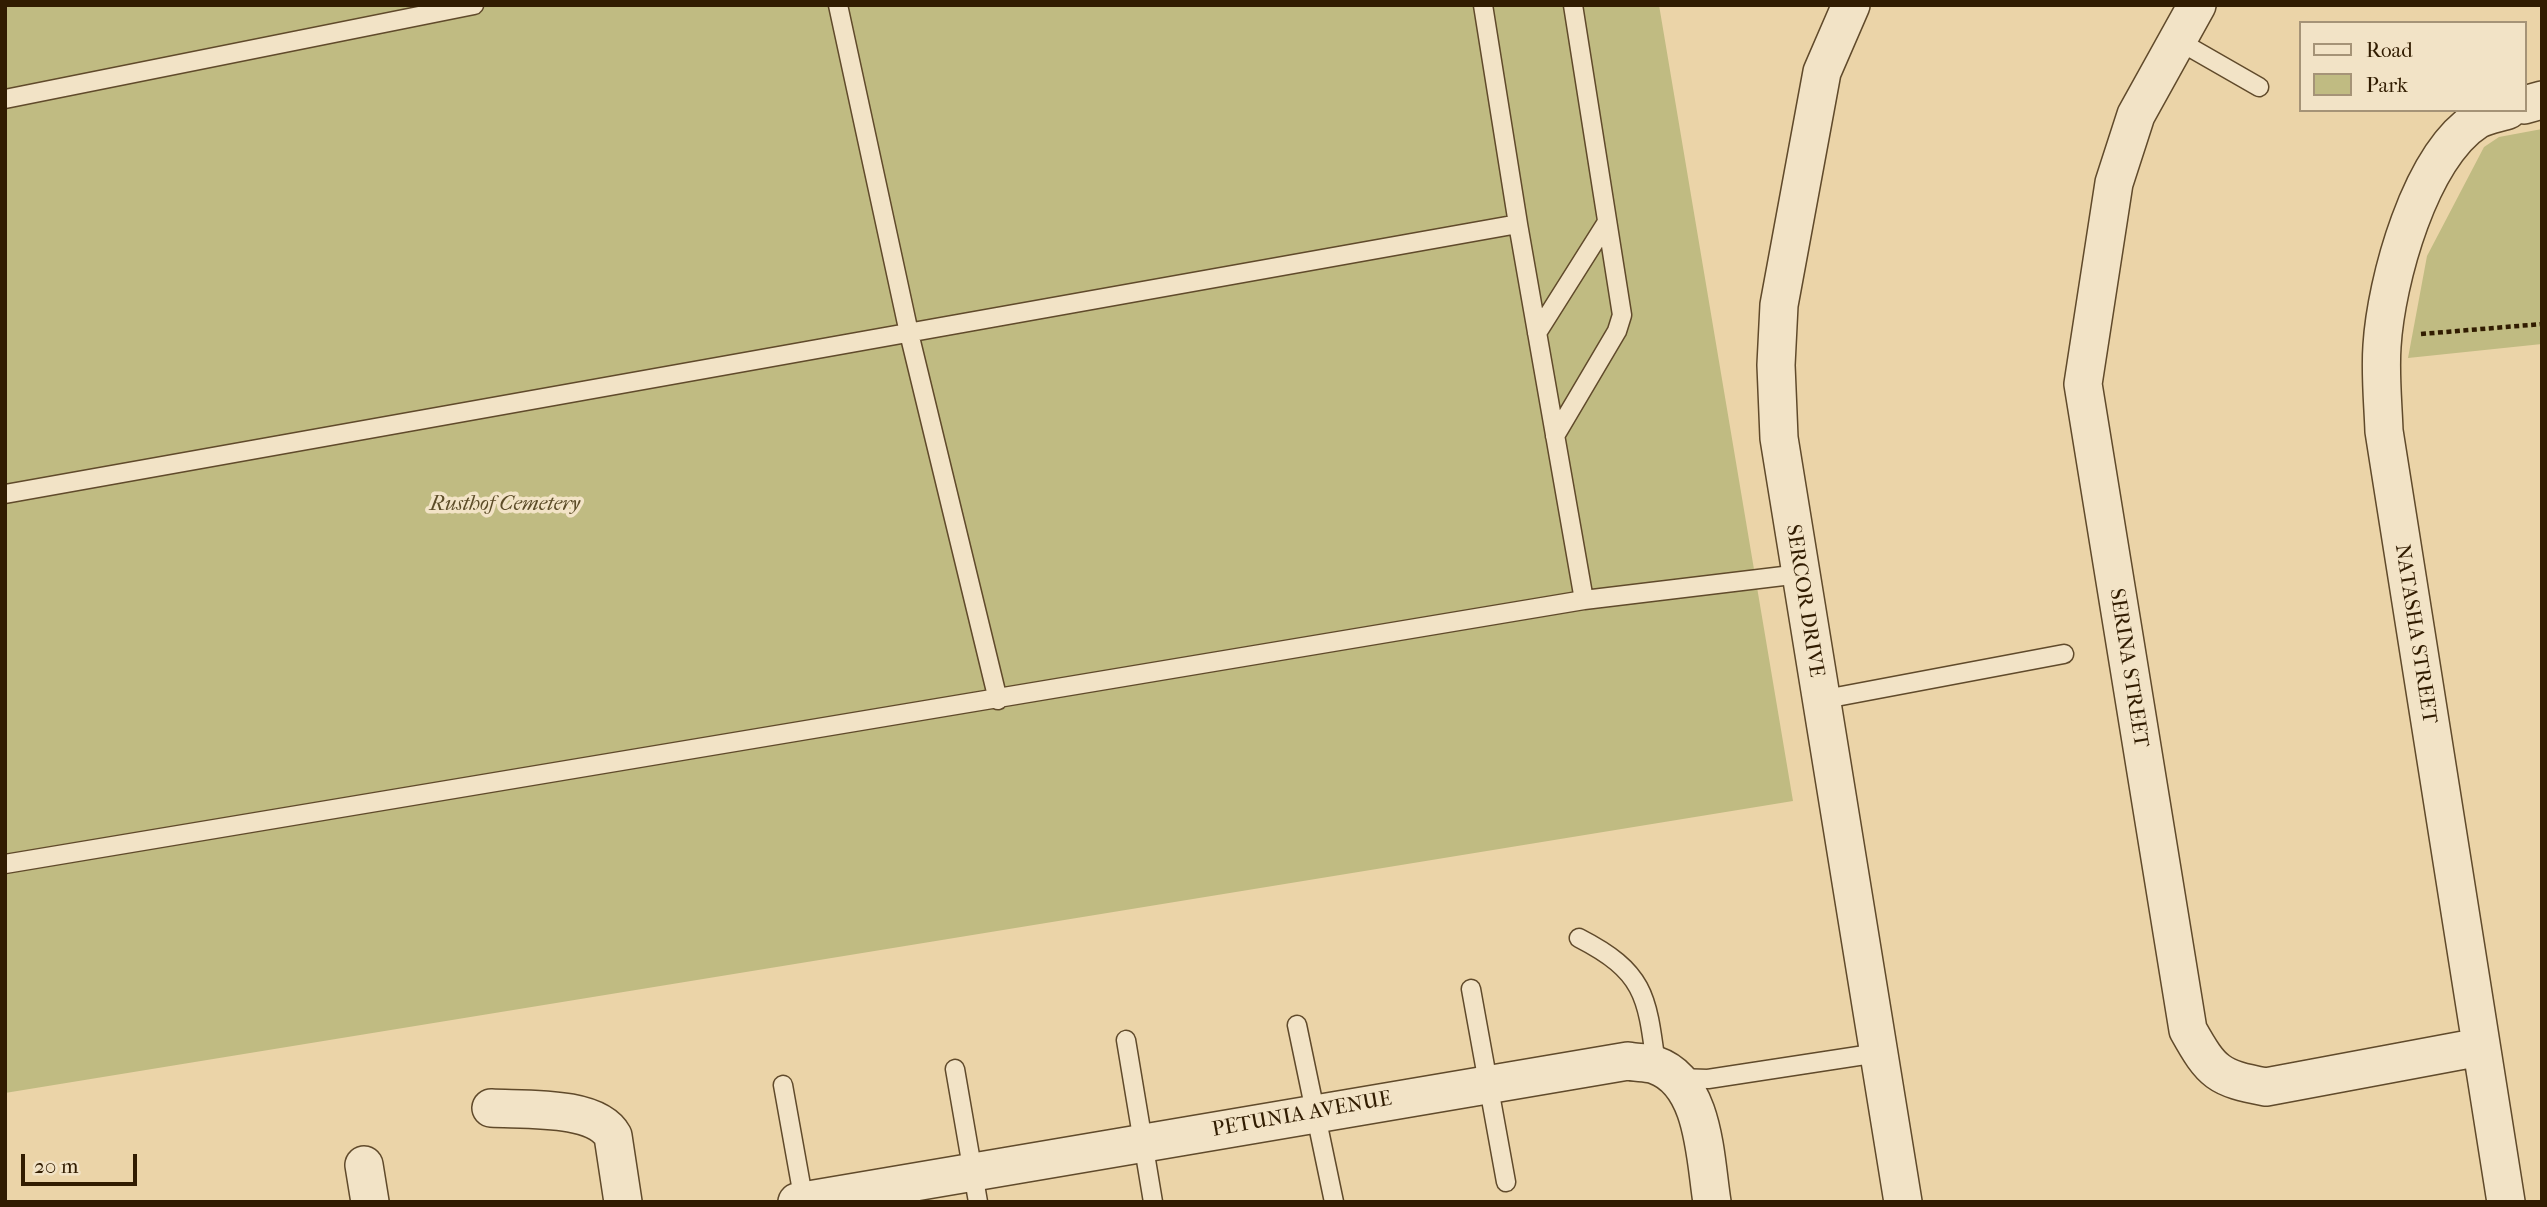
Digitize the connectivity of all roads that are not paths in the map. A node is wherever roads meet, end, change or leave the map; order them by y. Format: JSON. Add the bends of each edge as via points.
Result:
{"nodes":[{"id":1,"x":474,"y":5,"type":"edge"},
{"id":2,"x":838,"y":5,"type":"edge"},
{"id":3,"x":1483,"y":5,"type":"edge"},
{"id":4,"x":1573,"y":5,"type":"edge"},
{"id":5,"x":1852,"y":5,"type":"edge"},
{"id":6,"x":2197,"y":5,"type":"edge"},
{"id":7,"x":2177,"y":40,"type":"junction"},
{"id":8,"x":2259,"y":87,"type":"dead end"},
{"id":9,"x":5,"y":99,"type":"edge"},
{"id":10,"x":2501,"y":112,"type":"edge"},
{"id":11,"x":1607,"y":222,"type":"junction"},
{"id":12,"x":1518,"y":224,"type":"junction"},
{"id":13,"x":1537,"y":332,"type":"junction"},
{"id":14,"x":909,"y":333,"type":"junction"},
{"id":15,"x":1555,"y":436,"type":"junction"},
{"id":16,"x":5,"y":494,"type":"edge"},
{"id":17,"x":1800,"y":574,"type":"junction"},
{"id":18,"x":1584,"y":600,"type":"junction"},
{"id":19,"x":2064,"y":654,"type":"dead end"},
{"id":20,"x":998,"y":700,"type":"junction"},
{"id":21,"x":1820,"y":700,"type":"junction"},
{"id":22,"x":5,"y":864,"type":"edge"},
{"id":23,"x":1579,"y":938,"type":"dead end"},
{"id":24,"x":1472,"y":989,"type":"dead end"},
{"id":25,"x":1297,"y":1025,"type":"dead end"},
{"id":26,"x":1126,"y":1040,"type":"dead end"},
{"id":27,"x":2480,"y":1047,"type":"junction"},
{"id":28,"x":1878,"y":1053,"type":"junction"},
{"id":29,"x":955,"y":1069,"type":"dead end"},
{"id":30,"x":1666,"y":1071,"type":"junction"},
{"id":31,"x":1488,"y":1083,"type":"junction"},
{"id":32,"x":782,"y":1085,"type":"dead end"},
{"id":33,"x":491,"y":1108,"type":"dead end"},
{"id":34,"x":1315,"y":1113,"type":"junction"},
{"id":35,"x":1143,"y":1142,"type":"junction"},
{"id":36,"x":364,"y":1165,"type":"dead end"},
{"id":37,"x":1506,"y":1182,"type":"dead end"},
{"id":38,"x":976,"y":1187,"type":"edge"},
{"id":39,"x":801,"y":1201,"type":"edge"},
{"id":40,"x":370,"y":1202,"type":"edge"},
{"id":41,"x":623,"y":1202,"type":"edge"},
{"id":42,"x":1153,"y":1202,"type":"edge"},
{"id":43,"x":1334,"y":1202,"type":"edge"},
{"id":44,"x":1712,"y":1202,"type":"edge"},
{"id":45,"x":1903,"y":1202,"type":"edge"},
{"id":46,"x":2506,"y":1202,"type":"edge"}],
"edges":[{"from":1,"to":9,"type":"lane"},
{"from":2,"to":14,"type":"lane"},
{"from":3,"to":12,"type":"lane"},
{"from":4,"to":11,"type":"lane"},
{"from":5,"to":17,"type":"street","name":"SERCOR DRIVE","via":[[1822,72],[1779,305],[1779,438]]},
{"from":6,"to":7,"type":"street","name":"SERINA STREET"},
{"from":7,"to":8,"type":"lane"},
{"from":7,"to":27,"type":"street","name":"SERINA STREET","via":[[2136,115],[2113,183],[2083,384],[2188,1030],[2207,1064],[2232,1081],[2266,1087]]},
{"from":10,"to":27,"type":"street","name":"NATASHA STREET","via":[[2478,119],[2448,148],[2420,197],[2395,265],[2384,336],[2384,431]]},
{"from":11,"to":13,"type":"lane"},
{"from":11,"to":15,"type":"lane","via":[[1620,324]]},
{"from":12,"to":13,"type":"lane"},
{"from":12,"to":14,"type":"lane"},
{"from":13,"to":15,"type":"lane"},
{"from":14,"to":16,"type":"lane"},
{"from":14,"to":20,"type":"lane"},
{"from":15,"to":18,"type":"lane"},
{"from":17,"to":18,"type":"lane"},
{"from":17,"to":21,"type":"street","name":"SERCOR DRIVE"},
{"from":18,"to":20,"type":"lane"},
{"from":19,"to":21,"type":"lane"},
{"from":20,"to":22,"type":"lane"},
{"from":21,"to":28,"type":"street","name":"SERCOR DRIVE"},
{"from":23,"to":30,"type":"lane","via":[[1626,967],[1640,987]]},
{"from":24,"to":31,"type":"lane"},
{"from":25,"to":34,"type":"lane"},
{"from":26,"to":35,"type":"lane"},
{"from":27,"to":46,"type":"street","name":"NATASHA STREET"},
{"from":28,"to":30,"type":"lane","via":[[1708,1079]]},
{"from":28,"to":45,"type":"street","name":"SERCOR DRIVE"},
{"from":29,"to":38,"type":"lane"},
{"from":30,"to":31,"type":"street","name":"PETUNIA AVENUE","via":[[1628,1061]]},
{"from":30,"to":44,"type":"street","via":[[1697,1115]]},
{"from":31,"to":34,"type":"street","name":"PETUNIA AVENUE"},
{"from":31,"to":37,"type":"lane"},
{"from":32,"to":39,"type":"lane"},
{"from":33,"to":41,"type":"street","via":[[581,1114],[608,1126]]},
{"from":34,"to":35,"type":"street","name":"PETUNIA AVENUE"},
{"from":34,"to":43,"type":"lane"},
{"from":35,"to":38,"type":"street","name":"PETUNIA AVENUE"},
{"from":35,"to":42,"type":"lane"},
{"from":36,"to":40,"type":"street"},
{"from":38,"to":39,"type":"street","name":"PETUNIA AVENUE"}]}
